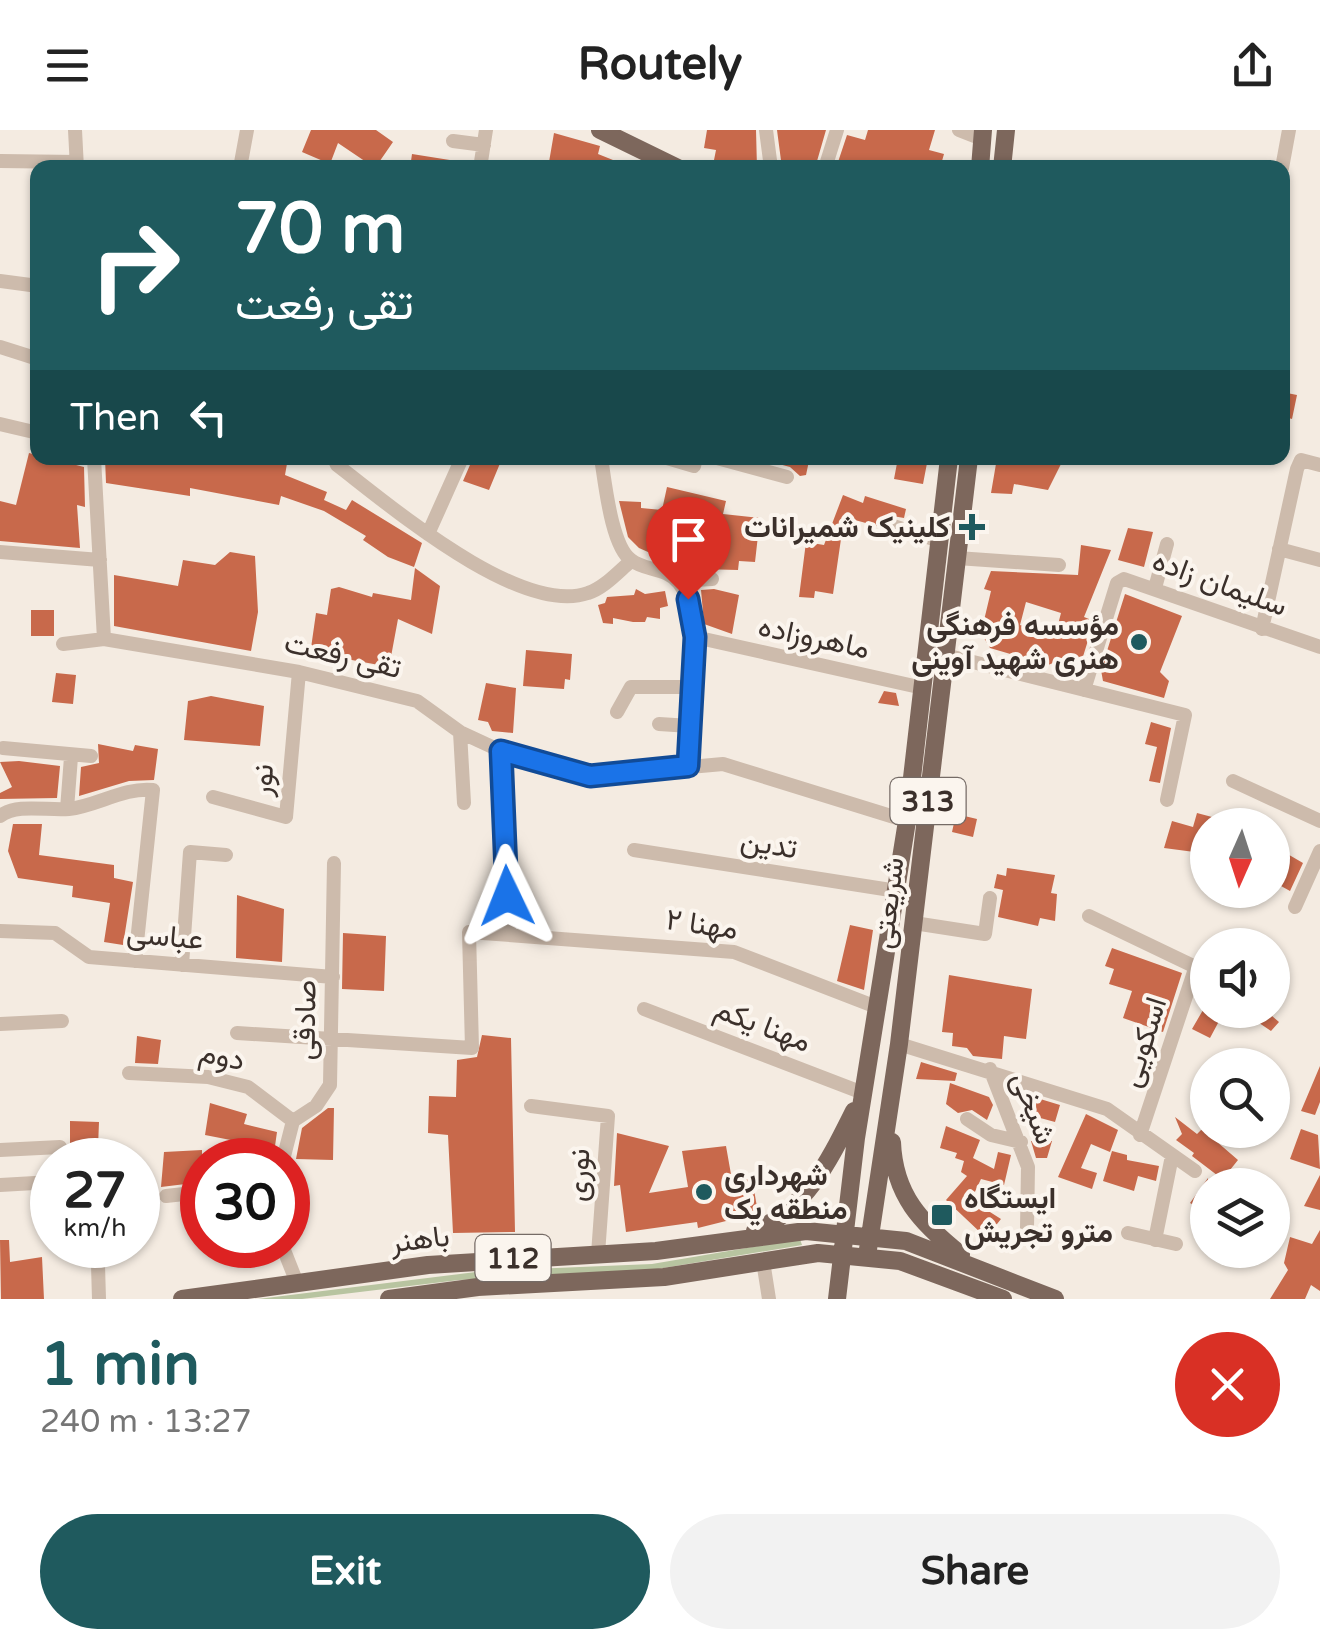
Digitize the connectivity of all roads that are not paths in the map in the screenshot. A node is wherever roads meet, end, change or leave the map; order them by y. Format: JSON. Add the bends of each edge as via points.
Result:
{"nodes":[{"id":1,"x":75,"y":130,"type":"edge"},
{"id":2,"x":247,"y":130,"type":"edge"},
{"id":3,"x":600,"y":130,"type":"edge"},
{"id":4,"x":766,"y":130,"type":"edge"},
{"id":5,"x":837,"y":130,"type":"edge"},
{"id":6,"x":959,"y":130,"type":"edge"},
{"id":7,"x":1006,"y":130,"type":"edge"},
{"id":8,"x":1289,"y":130,"type":"edge"},
{"id":9,"x":983,"y":134,"type":"edge"},
{"id":10,"x":633,"y":137,"type":"edge"},
{"id":11,"x":485,"y":138,"type":"edge"},
{"id":12,"x":453,"y":141,"type":"dead end"},
{"id":13,"x":77,"y":160,"type":"edge"},
{"id":14,"x":242,"y":160,"type":"edge"},
{"id":15,"x":666,"y":160,"type":"edge"},
{"id":16,"x":770,"y":160,"type":"edge"},
{"id":17,"x":828,"y":160,"type":"edge"},
{"id":18,"x":981,"y":160,"type":"edge"},
{"id":19,"x":1003,"y":160,"type":"edge"},
{"id":20,"x":1283,"y":160,"type":"edge"},
{"id":21,"x":0,"y":162,"type":"edge"},
{"id":22,"x":30,"y":163,"type":"edge"},
{"id":23,"x":0,"y":281,"type":"edge"},
{"id":24,"x":30,"y":285,"type":"edge"},
{"id":25,"x":0,"y":347,"type":"edge"},
{"id":26,"x":30,"y":356,"type":"edge"},
{"id":27,"x":0,"y":424,"type":"edge"},
{"id":28,"x":30,"y":431,"type":"edge"},
{"id":29,"x":94,"y":465,"type":"edge"},
{"id":30,"x":336,"y":465,"type":"edge"},
{"id":31,"x":459,"y":465,"type":"edge"},
{"id":32,"x":602,"y":465,"type":"edge"},
{"id":33,"x":743,"y":465,"type":"edge"},
{"id":34,"x":948,"y":465,"type":"edge"},
{"id":35,"x":968,"y":465,"type":"edge"},
{"id":36,"x":1320,"y":465,"type":"edge"},
{"id":37,"x":787,"y":477,"type":"dead end"},
{"id":38,"x":890,"y":526,"type":"dead end"},
{"id":39,"x":428,"y":534,"type":"junction"},
{"id":40,"x":940,"y":541,"type":"junction"},
{"id":41,"x":1167,"y":544,"type":"dead end"},
{"id":42,"x":1279,"y":549,"type":"junction"},
{"id":43,"x":0,"y":552,"type":"edge"},
{"id":44,"x":957,"y":558,"type":"junction"},
{"id":45,"x":100,"y":560,"type":"junction"},
{"id":46,"x":631,"y":560,"type":"junction"},
{"id":47,"x":1320,"y":560,"type":"edge"},
{"id":48,"x":1059,"y":565,"type":"dead end"},
{"id":49,"x":712,"y":579,"type":"dead end"},
{"id":50,"x":678,"y":581,"type":"junction"},
{"id":51,"x":1156,"y":588,"type":"junction"},
{"id":52,"x":1262,"y":629,"type":"junction"},
{"id":53,"x":695,"y":637,"type":"junction"},
{"id":54,"x":104,"y":640,"type":"junction"},
{"id":55,"x":63,"y":644,"type":"dead end"},
{"id":56,"x":1320,"y":646,"type":"edge"},
{"id":57,"x":945,"y":655,"type":"junction"},
{"id":58,"x":299,"y":672,"type":"junction"},
{"id":59,"x":692,"y":687,"type":"junction"},
{"id":60,"x":923,"y":688,"type":"junction"},
{"id":61,"x":1084,"y":690,"type":"junction"},
{"id":62,"x":617,"y":712,"type":"dead end"},
{"id":63,"x":658,"y":724,"type":"dead end"},
{"id":64,"x":690,"y":726,"type":"junction"},
{"id":65,"x":460,"y":732,"type":"junction"},
{"id":66,"x":3,"y":748,"type":"dead end"},
{"id":67,"x":501,"y":751,"type":"junction"},
{"id":68,"x":72,"y":756,"type":"junction"},
{"id":69,"x":91,"y":756,"type":"dead end"},
{"id":70,"x":688,"y":766,"type":"junction"},
{"id":71,"x":1234,"y":781,"type":"dead end"},
{"id":72,"x":214,"y":798,"type":"dead end"},
{"id":73,"x":1166,"y":800,"type":"dead end"},
{"id":74,"x":464,"y":803,"type":"dead end"},
{"id":75,"x":67,"y":809,"type":"junction"},
{"id":76,"x":0,"y":816,"type":"edge"},
{"id":77,"x":1320,"y":820,"type":"edge"},
{"id":78,"x":906,"y":821,"type":"junction"},
{"id":79,"x":634,"y":850,"type":"dead end"},
{"id":80,"x":1320,"y":851,"type":"edge"},
{"id":81,"x":226,"y":855,"type":"dead end"},
{"id":82,"x":334,"y":863,"type":"dead end"},
{"id":83,"x":897,"y":891,"type":"junction"},
{"id":84,"x":990,"y":898,"type":"dead end"},
{"id":85,"x":1295,"y":907,"type":"dead end"},
{"id":86,"x":1089,"y":916,"type":"dead end"},
{"id":87,"x":914,"y":923,"type":"junction"},
{"id":88,"x":0,"y":932,"type":"edge"},
{"id":89,"x":509,"y":932,"type":"junction"},
{"id":90,"x":135,"y":961,"type":"junction"},
{"id":91,"x":1190,"y":963,"type":"edge"},
{"id":92,"x":182,"y":965,"type":"junction"},
{"id":93,"x":333,"y":977,"type":"junction"},
{"id":94,"x":1190,"y":1001,"type":"edge"},
{"id":95,"x":880,"y":1008,"type":"junction"},
{"id":96,"x":644,"y":1009,"type":"dead end"},
{"id":97,"x":62,"y":1021,"type":"dead end"},
{"id":98,"x":0,"y":1024,"type":"edge"},
{"id":99,"x":237,"y":1033,"type":"dead end"},
{"id":100,"x":332,"y":1039,"type":"junction"},
{"id":101,"x":898,"y":1044,"type":"junction"},
{"id":102,"x":990,"y":1069,"type":"junction"},
{"id":103,"x":129,"y":1073,"type":"dead end"},
{"id":104,"x":863,"y":1093,"type":"junction"},
{"id":105,"x":531,"y":1106,"type":"dead end"},
{"id":106,"x":890,"y":1110,"type":"junction"},
{"id":107,"x":967,"y":1119,"type":"dead end"},
{"id":108,"x":293,"y":1122,"type":"junction"},
{"id":109,"x":1140,"y":1135,"type":"junction"},
{"id":110,"x":289,"y":1138,"type":"edge"},
{"id":111,"x":856,"y":1138,"type":"junction"},
{"id":112,"x":1021,"y":1142,"type":"junction"},
{"id":113,"x":884,"y":1144,"type":"junction"},
{"id":114,"x":30,"y":1148,"type":"edge"},
{"id":115,"x":0,"y":1150,"type":"edge"},
{"id":116,"x":1172,"y":1156,"type":"junction"},
{"id":117,"x":1190,"y":1168,"type":"edge"},
{"id":118,"x":30,"y":1183,"type":"edge"},
{"id":119,"x":0,"y":1185,"type":"edge"},
{"id":120,"x":180,"y":1194,"type":"edge"},
{"id":121,"x":166,"y":1196,"type":"dead end"},
{"id":122,"x":1028,"y":1228,"type":"dead end"},
{"id":123,"x":844,"y":1231,"type":"junction"},
{"id":124,"x":871,"y":1234,"type":"junction"},
{"id":125,"x":1128,"y":1234,"type":"dead end"},
{"id":126,"x":735,"y":1239,"type":"junction"},
{"id":127,"x":1155,"y":1240,"type":"junction"},
{"id":128,"x":1176,"y":1244,"type":"dead end"},
{"id":129,"x":842,"y":1253,"type":"junction"},
{"id":130,"x":598,"y":1254,"type":"junction"},
{"id":131,"x":868,"y":1256,"type":"junction"},
{"id":132,"x":764,"y":1261,"type":"junction"},
{"id":133,"x":969,"y":1262,"type":"junction"},
{"id":134,"x":98,"y":1268,"type":"edge"},
{"id":135,"x":292,"y":1268,"type":"edge"},
{"id":136,"x":298,"y":1283,"type":"junction"},
{"id":137,"x":584,"y":1291,"type":"edge"},
{"id":138,"x":99,"y":1299,"type":"edge"},
{"id":139,"x":182,"y":1299,"type":"edge"},
{"id":140,"x":389,"y":1299,"type":"edge"},
{"id":141,"x":768,"y":1299,"type":"edge"},
{"id":142,"x":837,"y":1299,"type":"edge"},
{"id":143,"x":1003,"y":1299,"type":"edge"},
{"id":144,"x":1055,"y":1299,"type":"edge"}],
"edges":[{"from":1,"to":13,"type":"street"},
{"from":2,"to":14,"type":"street"},
{"from":3,"to":10,"type":"main road"},
{"from":4,"to":16,"type":"street"},
{"from":5,"to":17,"type":"street"},
{"from":6,"to":9,"type":"street"},
{"from":7,"to":19,"type":"main road"},
{"from":8,"to":20,"type":"street"},
{"from":9,"to":18,"type":"main road"},
{"from":10,"to":15,"type":"main road"},
{"from":11,"to":12,"type":"street"},
{"from":21,"to":22,"type":"street"},
{"from":23,"to":24,"type":"street"},
{"from":25,"to":26,"type":"street"},
{"from":27,"to":28,"type":"street"},
{"from":29,"to":45,"type":"street"},
{"from":30,"to":39,"type":"street"},
{"from":31,"to":39,"type":"street"},
{"from":32,"to":46,"type":"street","via":[[621,546]]},
{"from":33,"to":37,"type":"street"},
{"from":34,"to":40,"type":"main road","name":"شریعتی","number":"313"},
{"from":35,"to":44,"type":"main road","name":"شریعتی","number":"313"},
{"from":36,"to":42,"type":"street","via":[[1301,460]]},
{"from":38,"to":40,"type":"street"},
{"from":39,"to":46,"type":"street","via":[[475,566],[552,593],[587,594]]},
{"from":40,"to":60,"type":"main road","name":"شریعتی","number":"313"},
{"from":41,"to":51,"type":"street"},
{"from":42,"to":47,"type":"street"},
{"from":42,"to":52,"type":"street"},
{"from":43,"to":45,"type":"street"},
{"from":44,"to":48,"type":"street"},
{"from":44,"to":57,"type":"main road","name":"شریعتی","number":"313"},
{"from":45,"to":54,"type":"street"},
{"from":46,"to":50,"type":"street"},
{"from":49,"to":50,"type":"street"},
{"from":50,"to":53,"type":"street"},
{"from":51,"to":52,"type":"street","name":"سلیمان زاده"},
{"from":51,"to":61,"type":"street","name":"سلیمان زاده","via":[[1133,579],[1116,583]]},
{"from":52,"to":56,"type":"street","name":"سلیمان زاده"},
{"from":53,"to":59,"type":"street"},
{"from":53,"to":60,"type":"street","name":"ماهروزاده"},
{"from":54,"to":55,"type":"street","name":"تقی رفعت"},
{"from":54,"to":58,"type":"street","name":"تقی رفعت"},
{"from":57,"to":61,"type":"street"},
{"from":57,"to":87,"type":"main road","name":"شریعتی","number":"313"},
{"from":58,"to":65,"type":"street","name":"تقی رفعت","via":[[418,701]]},
{"from":58,"to":72,"type":"street","name":"نور","via":[[286,817]]},
{"from":59,"to":62,"type":"street","via":[[631,687]]},
{"from":59,"to":64,"type":"street"},
{"from":60,"to":78,"type":"main road","name":"شریعتی","number":"313"},
{"from":61,"to":73,"type":"street","via":[[1186,716]]},
{"from":63,"to":64,"type":"street"},
{"from":64,"to":70,"type":"street"},
{"from":65,"to":67,"type":"street","name":"تقی رفعت"},
{"from":65,"to":74,"type":"street"},
{"from":66,"to":68,"type":"street"},
{"from":67,"to":70,"type":"street","name":"تقی رفعت","via":[[590,776]]},
{"from":67,"to":89,"type":"street"},
{"from":68,"to":69,"type":"street"},
{"from":68,"to":75,"type":"street"},
{"from":70,"to":78,"type":"street","name":"تقی رفعت","via":[[723,764]]},
{"from":71,"to":77,"type":"street"},
{"from":75,"to":76,"type":"street","via":[[9,810]]},
{"from":75,"to":90,"type":"street","via":[[153,790]]},
{"from":78,"to":83,"type":"main road","name":"شریعتی","number":"313"},
{"from":79,"to":83,"type":"street","name":"تدین"},
{"from":80,"to":85,"type":"street"},
{"from":81,"to":92,"type":"street","via":[[190,852]]},
{"from":82,"to":93,"type":"street","name":"صادقی"},
{"from":83,"to":95,"type":"main road","name":"شریعتی","number":"313"},
{"from":84,"to":87,"type":"street","via":[[985,934]]},
{"from":86,"to":91,"type":"street"},
{"from":87,"to":101,"type":"main road","name":"شریعتی","number":"313"},
{"from":88,"to":90,"type":"street","name":"عباسی","via":[[55,933],[89,957]]},
{"from":89,"to":95,"type":"street","name":"مهنا ۲","via":[[734,952]]},
{"from":89,"to":100,"type":"street","name":"مهنا ۲","via":[[469,932],[472,1048]]},
{"from":90,"to":92,"type":"street","name":"عباسی"},
{"from":92,"to":93,"type":"street","name":"عباسی"},
{"from":93,"to":100,"type":"street","name":"صادقی"},
{"from":94,"to":109,"type":"street","name":"اسکویی"},
{"from":95,"to":104,"type":"main road","name":"شریعتی","number":"313"},
{"from":96,"to":104,"type":"street","name":"مهنا یکم"},
{"from":97,"to":98,"type":"street"},
{"from":99,"to":100,"type":"street"},
{"from":100,"to":108,"type":"street","name":"صادقی","via":[[327,1094]]},
{"from":101,"to":102,"type":"street"},
{"from":101,"to":106,"type":"main road","name":"شریعتی","number":"313"},
{"from":102,"to":109,"type":"street","via":[[1107,1110]]},
{"from":102,"to":112,"type":"street","name":"شیخی"},
{"from":103,"to":108,"type":"street","name":"دوم","via":[[208,1077],[248,1087]]},
{"from":104,"to":111,"type":"main road","name":"شریعتی","number":"313"},
{"from":104,"to":126,"type":"main road","via":[[809,1190],[775,1221]]},
{"from":105,"to":130,"type":"street","name":"نوری","via":[[608,1116]]},
{"from":106,"to":113,"type":"main road","name":"شریعتی","number":"313"},
{"from":106,"to":133,"type":"main road","via":[[893,1166],[903,1196]]},
{"from":107,"to":112,"type":"street","via":[[991,1135]]},
{"from":108,"to":110,"type":"street"},
{"from":109,"to":116,"type":"street"},
{"from":111,"to":113,"type":"main road","via":[[866,1158]]},
{"from":111,"to":123,"type":"main road","name":"شریعتی","number":"313"},
{"from":112,"to":122,"type":"street","name":"شیخی"},
{"from":113,"to":124,"type":"main road","name":"شریعتی","number":"313"},
{"from":114,"to":115,"type":"street"},
{"from":116,"to":117,"type":"street"},
{"from":116,"to":127,"type":"street"},
{"from":118,"to":119,"type":"street"},
{"from":120,"to":121,"type":"street"},
{"from":123,"to":124,"type":"main road","name":"باهنر"},
{"from":123,"to":126,"type":"main road","name":"باهنر","number":"112"},
{"from":123,"to":129,"type":"main road","name":"شریعتی"},
{"from":124,"to":131,"type":"main road","name":"شریعتی"},
{"from":124,"to":133,"type":"main road","name":"باهنر"},
{"from":125,"to":127,"type":"street"},
{"from":126,"to":130,"type":"main road","name":"باهنر","number":"112"},
{"from":127,"to":128,"type":"street"},
{"from":129,"to":131,"type":"main road","name":"باهنر"},
{"from":129,"to":132,"type":"main road","name":"باهنر","number":"112"},
{"from":129,"to":142,"type":"main road","name":"شریعتی"},
{"from":130,"to":136,"type":"main road","name":"باهنر","number":"112","via":[[428,1264]]},
{"from":131,"to":143,"type":"main road","name":"باهنر"},
{"from":132,"to":137,"type":"main road","name":"باهنر","number":"112"},
{"from":132,"to":141,"type":"street"},
{"from":133,"to":144,"type":"main road"},
{"from":134,"to":138,"type":"street"},
{"from":135,"to":136,"type":"street"},
{"from":136,"to":139,"type":"main road","name":"باهنر","number":"112"},
{"from":137,"to":140,"type":"main road","name":"باهنر","number":"112","via":[[478,1288]]}]}
